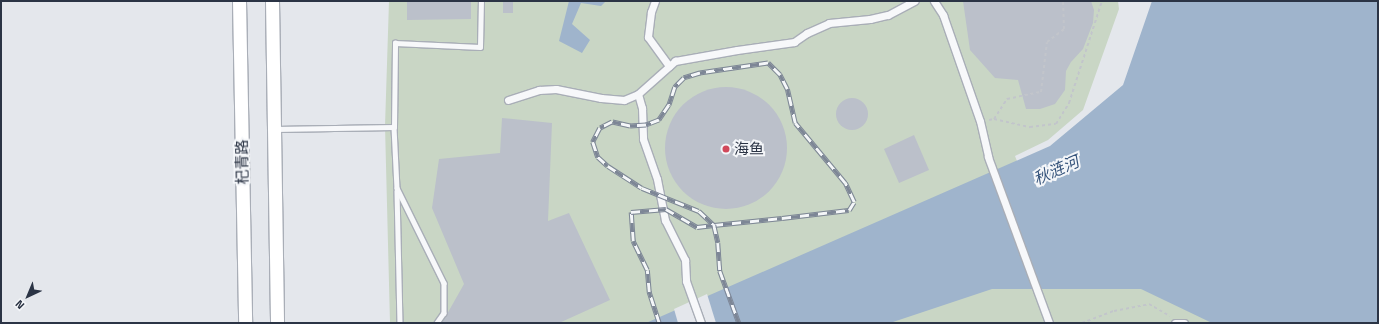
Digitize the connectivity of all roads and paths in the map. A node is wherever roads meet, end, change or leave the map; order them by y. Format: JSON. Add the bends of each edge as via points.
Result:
{"nodes":[{"id":1,"x":239,"y":1,"type":"edge"},
{"id":2,"x":272,"y":1,"type":"edge"},
{"id":3,"x":481,"y":1,"type":"edge"},
{"id":4,"x":655,"y":1,"type":"edge"},
{"id":5,"x":914,"y":1,"type":"edge"},
{"id":6,"x":934,"y":1,"type":"edge"},
{"id":7,"x":1063,"y":1,"type":"edge"},
{"id":8,"x":1102,"y":1,"type":"edge"},
{"id":9,"x":669,"y":66,"type":"junction"},
{"id":10,"x":638,"y":94,"type":"junction"},
{"id":11,"x":508,"y":100,"type":"dead end"},
{"id":12,"x":994,"y":119,"type":"junction"},
{"id":13,"x":980,"y":121,"type":"junction"},
{"id":14,"x":394,"y":127,"type":"junction"},
{"id":15,"x":274,"y":129,"type":"junction"},
{"id":16,"x":397,"y":188,"type":"junction"},
{"id":17,"x":245,"y":323,"type":"edge"},
{"id":18,"x":277,"y":323,"type":"edge"},
{"id":19,"x":400,"y":323,"type":"edge"},
{"id":20,"x":437,"y":323,"type":"edge"},
{"id":21,"x":701,"y":323,"type":"edge"},
{"id":22,"x":1049,"y":323,"type":"edge"},
{"id":23,"x":1082,"y":323,"type":"edge"},
{"id":24,"x":1179,"y":323,"type":"edge"}],
"edges":[{"from":1,"to":17,"type":"main road","name":"杞青路"},
{"from":2,"to":15,"type":"main road"},
{"from":3,"to":14,"type":"lane","via":[[480,47],[396,42]]},
{"from":4,"to":9,"type":"street","via":[[648,37]]},
{"from":5,"to":9,"type":"street","via":[[888,15],[850,23],[829,24],[807,33],[794,42],[689,58],[675,61]]},
{"from":6,"to":13,"type":"street","via":[[943,15]]},
{"from":7,"to":12,"type":"path","via":[[1064,29],[1047,42],[1041,92],[1007,98]]},
{"from":8,"to":12,"type":"path","via":[[1069,103],[1056,124],[1030,127]]},
{"from":9,"to":10,"type":"street"},
{"from":10,"to":11,"type":"street","via":[[624,100],[556,89],[539,90]]},
{"from":10,"to":21,"type":"street","via":[[642,108],[643,138],[657,179],[665,220],[685,260],[686,282]]},
{"from":12,"to":13,"type":"path"},
{"from":13,"to":22,"type":"street","via":[[988,157]]},
{"from":14,"to":15,"type":"lane"},
{"from":14,"to":16,"type":"lane"},
{"from":15,"to":18,"type":"main road"},
{"from":16,"to":19,"type":"lane"},
{"from":16,"to":20,"type":"lane","via":[[444,283],[444,313]]},
{"from":23,"to":24,"type":"path","via":[[1114,311],[1149,304]]}]}
